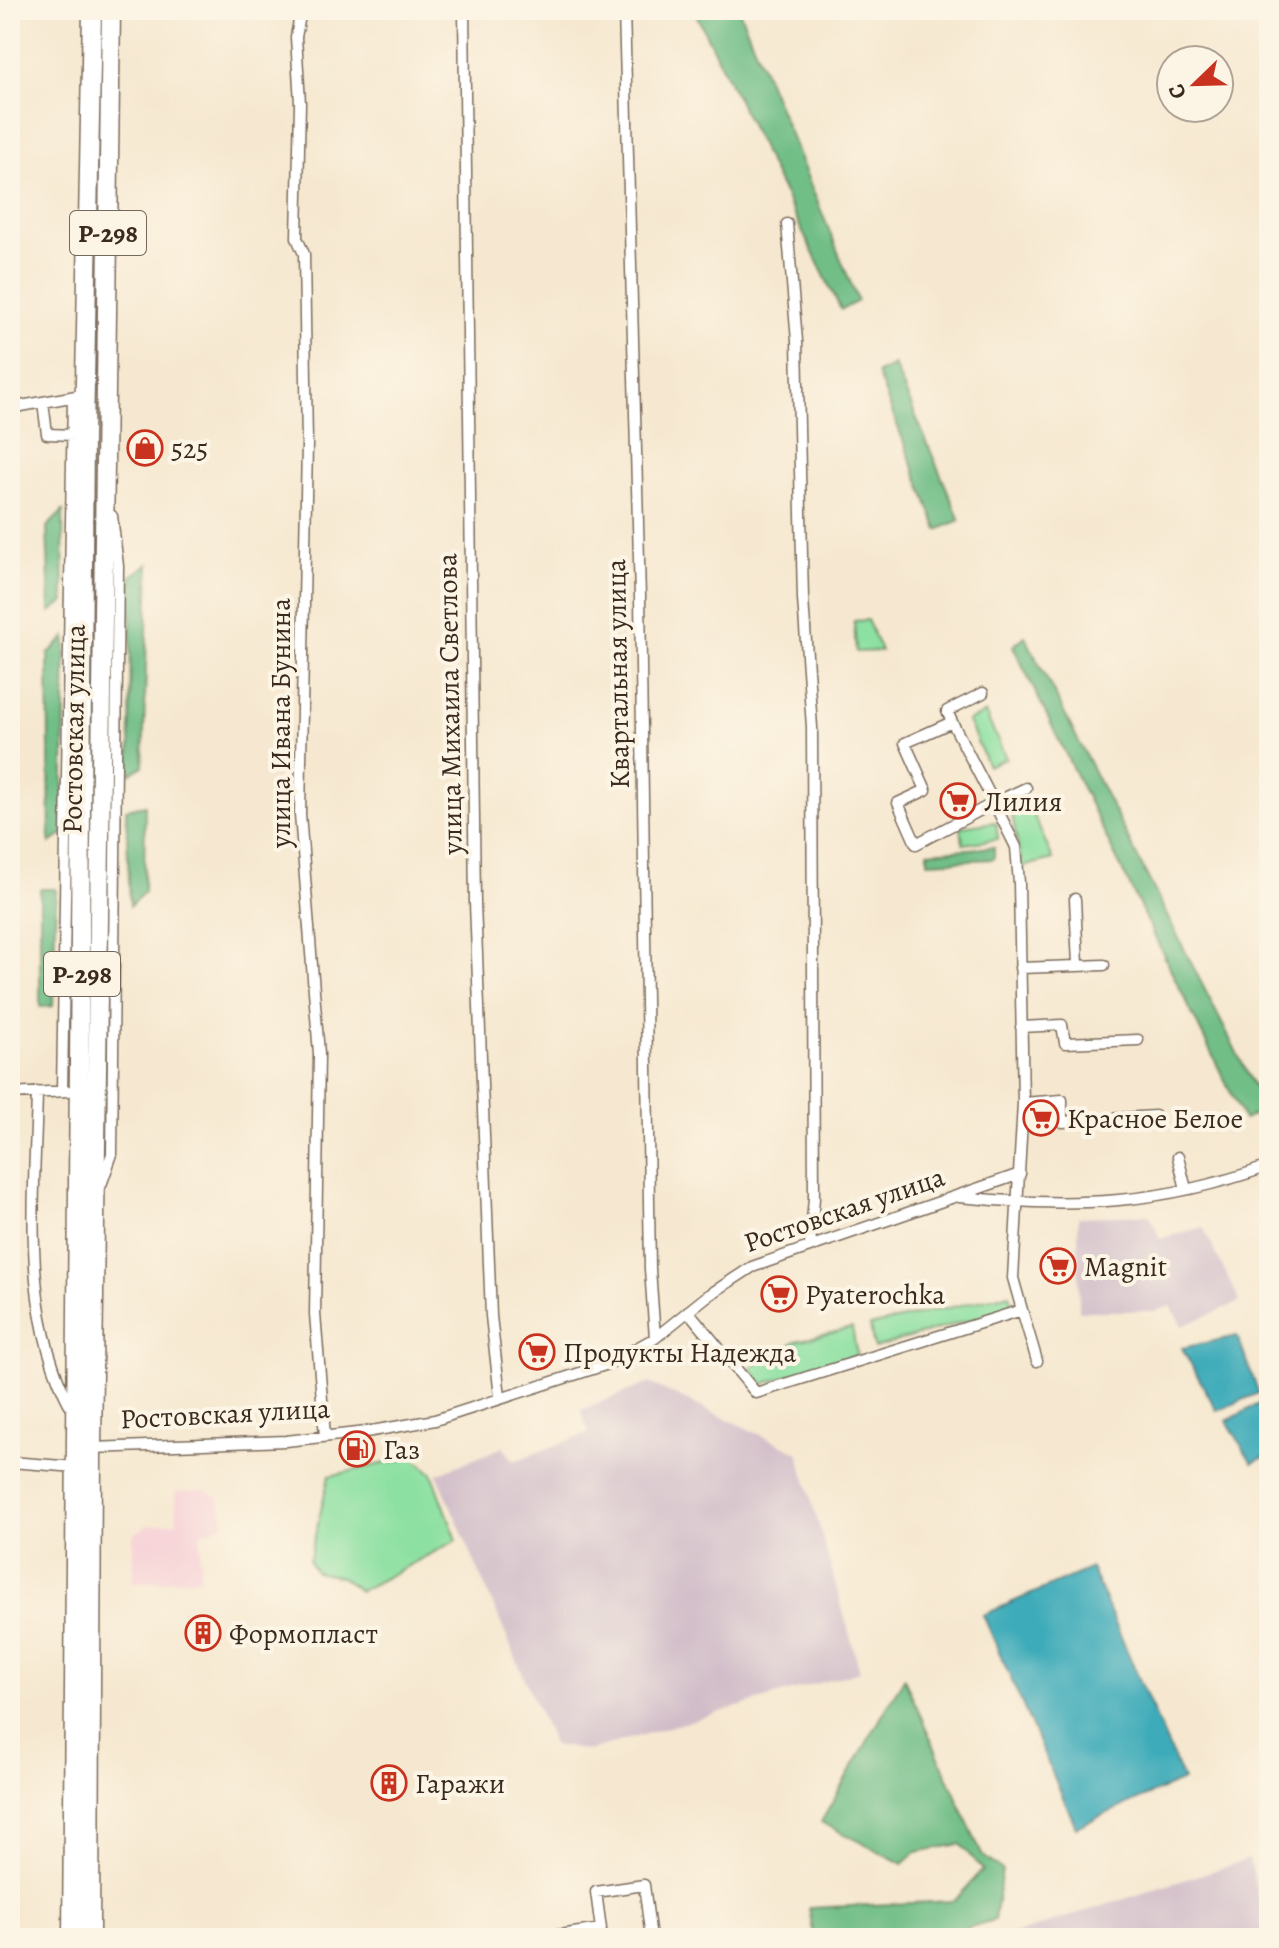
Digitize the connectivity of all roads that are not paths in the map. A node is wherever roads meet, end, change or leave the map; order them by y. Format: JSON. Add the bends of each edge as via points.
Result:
{"nodes":[{"id":1,"x":92,"y":10,"type":"edge"},
{"id":2,"x":111,"y":10,"type":"edge"},
{"id":3,"x":301,"y":10,"type":"edge"},
{"id":4,"x":464,"y":10,"type":"edge"},
{"id":5,"x":624,"y":10,"type":"edge"},
{"id":6,"x":787,"y":224,"type":"dead end"},
{"id":7,"x":105,"y":394,"type":"junction"},
{"id":8,"x":79,"y":396,"type":"junction"},
{"id":9,"x":43,"y":402,"type":"junction"},
{"id":10,"x":10,"y":408,"type":"edge"},
{"id":11,"x":74,"y":435,"type":"junction"},
{"id":12,"x":983,"y":693,"type":"dead end"},
{"id":13,"x":952,"y":722,"type":"junction"},
{"id":14,"x":1026,"y":788,"type":"dead end"},
{"id":15,"x":994,"y":803,"type":"junction"},
{"id":16,"x":1075,"y":899,"type":"dead end"},
{"id":17,"x":1078,"y":965,"type":"junction"},
{"id":18,"x":1104,"y":965,"type":"dead end"},
{"id":19,"x":1020,"y":968,"type":"junction"},
{"id":20,"x":1021,"y":1027,"type":"junction"},
{"id":21,"x":1138,"y":1040,"type":"dead end"},
{"id":22,"x":81,"y":1090,"type":"junction"},
{"id":23,"x":62,"y":1091,"type":"junction"},
{"id":24,"x":37,"y":1092,"type":"junction"},
{"id":25,"x":10,"y":1094,"type":"edge"},
{"id":26,"x":1023,"y":1103,"type":"junction"},
{"id":27,"x":1155,"y":1116,"type":"dead end"},
{"id":28,"x":1178,"y":1157,"type":"dead end"},
{"id":29,"x":1269,"y":1166,"type":"edge"},
{"id":30,"x":1020,"y":1174,"type":"junction"},
{"id":31,"x":1186,"y":1189,"type":"junction"},
{"id":32,"x":953,"y":1196,"type":"junction"},
{"id":33,"x":1016,"y":1203,"type":"junction"},
{"id":34,"x":810,"y":1245,"type":"junction"},
{"id":35,"x":1022,"y":1310,"type":"junction"},
{"id":36,"x":688,"y":1311,"type":"junction"},
{"id":37,"x":655,"y":1338,"type":"junction"},
{"id":38,"x":1037,"y":1361,"type":"dead end"},
{"id":39,"x":500,"y":1397,"type":"junction"},
{"id":40,"x":77,"y":1416,"type":"junction"},
{"id":41,"x":325,"y":1436,"type":"junction"},
{"id":42,"x":92,"y":1448,"type":"junction"},
{"id":43,"x":10,"y":1462,"type":"edge"},
{"id":44,"x":76,"y":1467,"type":"junction"},
{"id":45,"x":602,"y":1933,"type":"edge"},
{"id":46,"x":72,"y":1938,"type":"edge"},
{"id":47,"x":90,"y":1938,"type":"edge"},
{"id":48,"x":538,"y":1938,"type":"edge"},
{"id":49,"x":651,"y":1938,"type":"edge"}],
"edges":[{"from":1,"to":8,"type":"highway","name":"Ростовская улица","number":"Р-298"},
{"from":2,"to":7,"type":"highway","name":"Ростовская улица","number":"Р-298"},
{"from":3,"to":41,"type":"street","name":"улица Ивана Бунина","via":[[296,37],[297,238],[304,254],[307,459],[300,814],[319,1054],[315,1314]]},
{"from":4,"to":39,"type":"street","name":"улица Михаила Светлова","via":[[475,903],[491,1316]]},
{"from":5,"to":37,"type":"street","name":"Квартальная улица"},
{"from":6,"to":34,"type":"street","via":[[797,341],[803,599],[812,727]]},
{"from":7,"to":8,"type":"highway"},
{"from":7,"to":42,"type":"highway","name":"Ростовская улица","number":"Р-298"},
{"from":8,"to":9,"type":"street"},
{"from":8,"to":11,"type":"street"},
{"from":8,"to":22,"type":"highway","name":"Ростовская улица","number":"Р-298"},
{"from":9,"to":10,"type":"street"},
{"from":9,"to":11,"type":"street","via":[[47,434]]},
{"from":11,"to":23,"type":"street"},
{"from":12,"to":13,"type":"street","via":[[947,711]]},
{"from":13,"to":15,"type":"street"},
{"from":13,"to":15,"type":"street","via":[[905,743],[926,790],[898,803],[916,844]]},
{"from":14,"to":15,"type":"street"},
{"from":15,"to":19,"type":"street","via":[[1016,847]]},
{"from":16,"to":17,"type":"street"},
{"from":17,"to":18,"type":"street"},
{"from":17,"to":19,"type":"street"},
{"from":19,"to":20,"type":"street"},
{"from":20,"to":21,"type":"street","via":[[1062,1025],[1065,1043]]},
{"from":20,"to":26,"type":"street"},
{"from":22,"to":23,"type":"street"},
{"from":22,"to":40,"type":"highway","name":"Ростовская улица","number":"Р-298"},
{"from":23,"to":24,"type":"street"},
{"from":24,"to":25,"type":"street"},
{"from":24,"to":40,"type":"street","name":"Ростовская улица","via":[[35,1265],[52,1357]]},
{"from":26,"to":27,"type":"street","via":[[1062,1100],[1062,1122]]},
{"from":26,"to":30,"type":"street"},
{"from":28,"to":31,"type":"street"},
{"from":29,"to":31,"type":"street","name":"Ростовская улица"},
{"from":30,"to":32,"type":"street"},
{"from":30,"to":33,"type":"street"},
{"from":31,"to":33,"type":"street","name":"Ростовская улица","via":[[1133,1201]]},
{"from":32,"to":33,"type":"street","name":"Ростовская улица"},
{"from":32,"to":34,"type":"street","name":"Ростовская улица"},
{"from":33,"to":35,"type":"street","via":[[1013,1278]]},
{"from":34,"to":36,"type":"street","name":"Ростовская улица","via":[[752,1267]]},
{"from":35,"to":36,"type":"street","via":[[756,1393]]},
{"from":35,"to":38,"type":"street"},
{"from":36,"to":37,"type":"street","name":"Ростовская улица"},
{"from":37,"to":39,"type":"street","name":"Ростовская улица","via":[[608,1364]]},
{"from":39,"to":41,"type":"street","name":"Ростовская улица","via":[[435,1420]]},
{"from":40,"to":44,"type":"highway","name":"Ростовская улица","number":"Р-298"},
{"from":41,"to":42,"type":"street","name":"Ростовская улица"},
{"from":42,"to":47,"type":"highway","name":"Ростовская улица","number":"Р-298"},
{"from":43,"to":44,"type":"street"},
{"from":44,"to":46,"type":"highway","name":"Ростовская улица","number":"Р-298"},
{"from":45,"to":48,"type":"street"},
{"from":45,"to":49,"type":"street","via":[[596,1892],[644,1885]]}]}
